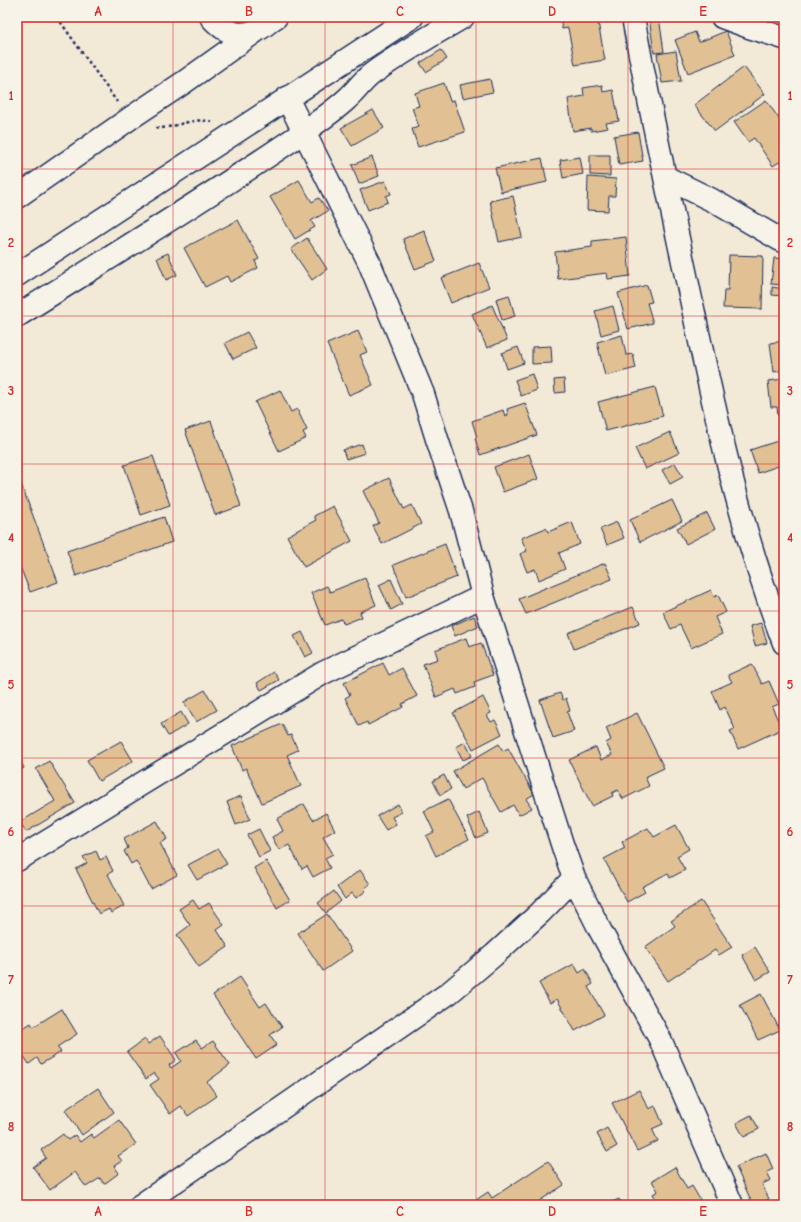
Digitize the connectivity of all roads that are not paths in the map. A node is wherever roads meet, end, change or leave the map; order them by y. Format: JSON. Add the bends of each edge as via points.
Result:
{"nodes":[{"id":1,"x":211,"y":17,"type":"edge"},
{"id":2,"x":276,"y":17,"type":"edge"},
{"id":3,"x":412,"y":17,"type":"edge"},
{"id":4,"x":463,"y":17,"type":"edge"},
{"id":5,"x":633,"y":17,"type":"edge"},
{"id":6,"x":722,"y":17,"type":"edge"},
{"id":7,"x":256,"y":31,"type":"junction"},
{"id":8,"x":784,"y":38,"type":"edge"},
{"id":9,"x":287,"y":98,"type":"junction"},
{"id":10,"x":304,"y":132,"type":"junction"},
{"id":11,"x":665,"y":177,"type":"junction"},
{"id":12,"x":17,"y":197,"type":"edge"},
{"id":13,"x":784,"y":242,"type":"edge"},
{"id":14,"x":17,"y":276,"type":"edge"},
{"id":15,"x":17,"y":316,"type":"edge"},
{"id":16,"x":483,"y":596,"type":"junction"},
{"id":17,"x":784,"y":643,"type":"edge"},
{"id":18,"x":17,"y":860,"type":"edge"},
{"id":19,"x":574,"y":878,"type":"junction"},
{"id":20,"x":141,"y":1205,"type":"edge"},
{"id":21,"x":732,"y":1205,"type":"edge"}],
"edges":[{"from":1,"to":7,"type":"street","via":[[224,30],[239,35]]},
{"from":2,"to":7,"type":"street"},
{"from":3,"to":9,"type":"street"},
{"from":4,"to":10,"type":"street","via":[[374,73],[349,97]]},
{"from":5,"to":11,"type":"street"},
{"from":6,"to":8,"type":"street"},
{"from":7,"to":12,"type":"street"},
{"from":9,"to":10,"type":"street"},
{"from":9,"to":14,"type":"street"},
{"from":10,"to":15,"type":"street"},
{"from":10,"to":16,"type":"street","via":[[368,262],[423,394],[461,512]]},
{"from":11,"to":13,"type":"street","via":[[712,200]]},
{"from":11,"to":17,"type":"street","via":[[734,489],[767,599]]},
{"from":16,"to":18,"type":"street","via":[[323,673]]},
{"from":16,"to":19,"type":"street"},
{"from":19,"to":20,"type":"street","via":[[494,955],[448,993]]},
{"from":19,"to":21,"type":"street","via":[[660,1039]]}]}
